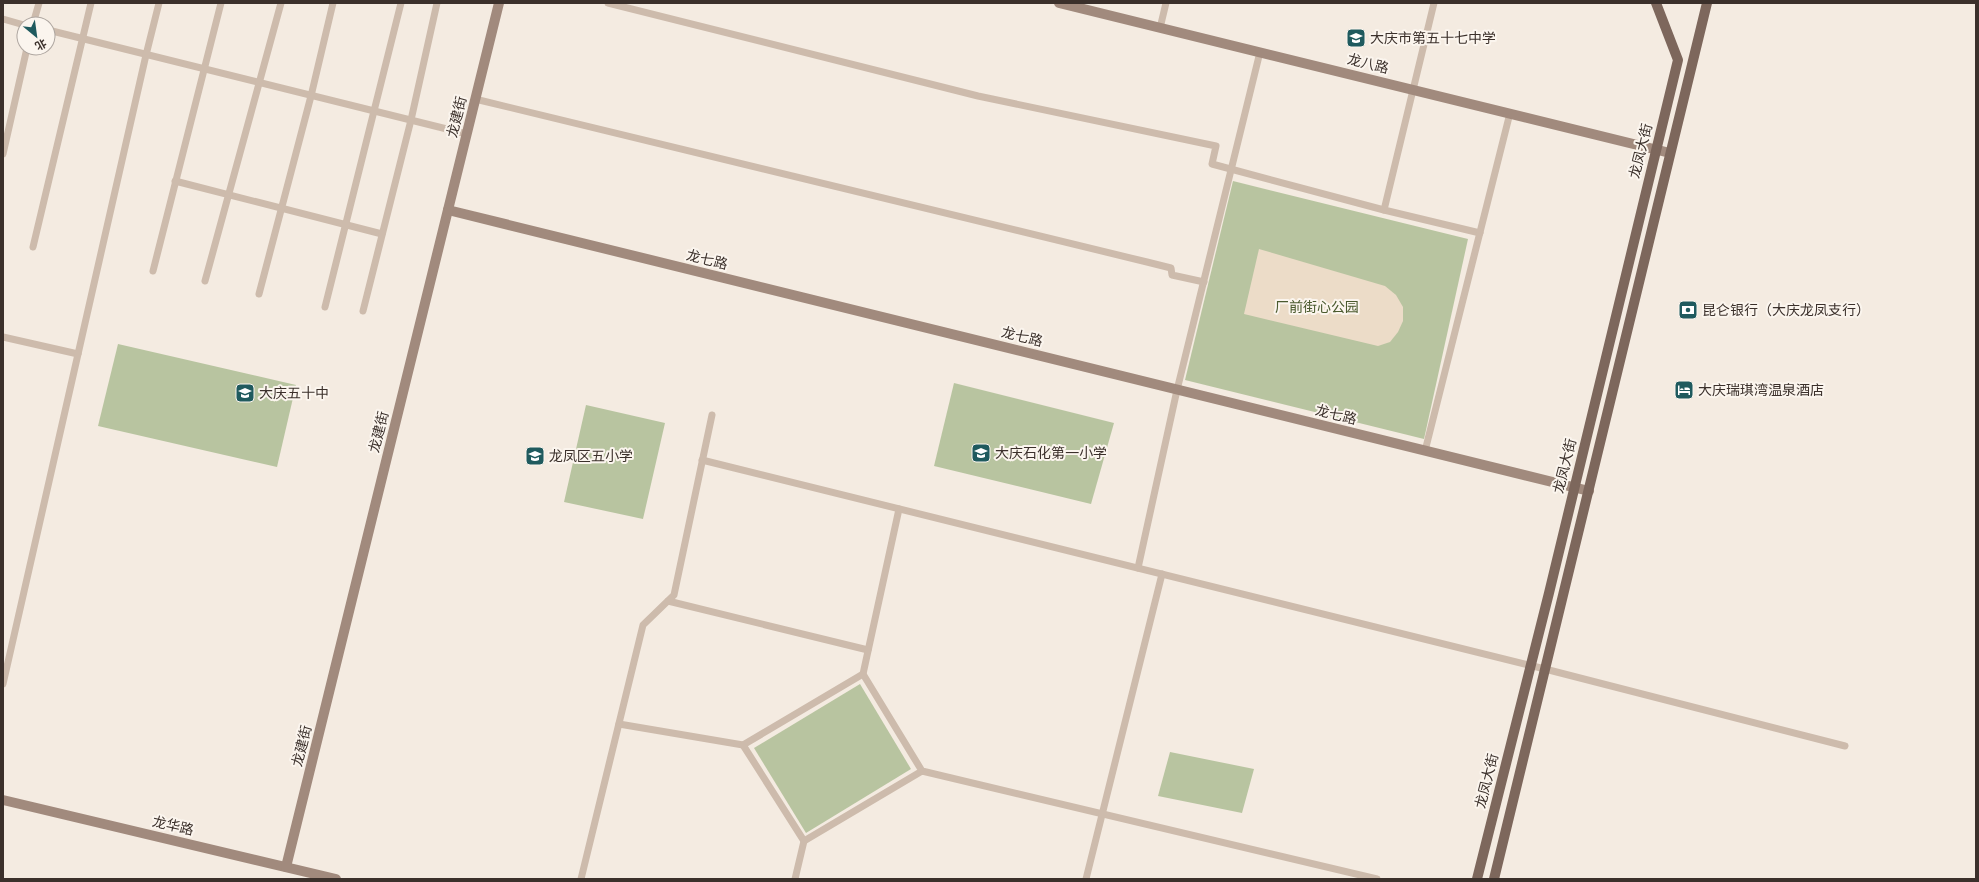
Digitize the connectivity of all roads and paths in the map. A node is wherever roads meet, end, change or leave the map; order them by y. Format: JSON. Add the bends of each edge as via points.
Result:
{"nodes":[{"id":1,"x":39,"y":3,"type":"edge"},
{"id":2,"x":91,"y":3,"type":"edge"},
{"id":3,"x":159,"y":3,"type":"edge"},
{"id":4,"x":221,"y":3,"type":"edge"},
{"id":5,"x":281,"y":3,"type":"edge"},
{"id":6,"x":332,"y":3,"type":"edge"},
{"id":7,"x":401,"y":3,"type":"edge"},
{"id":8,"x":437,"y":3,"type":"edge"},
{"id":9,"x":499,"y":3,"type":"edge"},
{"id":10,"x":608,"y":3,"type":"edge"},
{"id":11,"x":1059,"y":3,"type":"edge"},
{"id":12,"x":1166,"y":3,"type":"edge"},
{"id":13,"x":1434,"y":3,"type":"edge"},
{"id":14,"x":1656,"y":3,"type":"edge"},
{"id":15,"x":1707,"y":3,"type":"edge"},
{"id":16,"x":35,"y":16,"type":"edge"},
{"id":17,"x":3,"y":19,"type":"edge"},
{"id":18,"x":16,"y":22,"type":"edge"},
{"id":19,"x":1160,"y":28,"type":"junction"},
{"id":20,"x":56,"y":32,"type":"edge"},
{"id":21,"x":82,"y":39,"type":"junction"},
{"id":22,"x":1260,"y":52,"type":"junction"},
{"id":23,"x":146,"y":55,"type":"junction"},
{"id":24,"x":25,"y":56,"type":"edge"},
{"id":25,"x":205,"y":69,"type":"junction"},
{"id":26,"x":259,"y":83,"type":"junction"},
{"id":27,"x":1413,"y":90,"type":"junction"},
{"id":28,"x":311,"y":96,"type":"junction"},
{"id":29,"x":475,"y":99,"type":"junction"},
{"id":30,"x":375,"y":112,"type":"junction"},
{"id":31,"x":1510,"y":113,"type":"junction"},
{"id":32,"x":411,"y":120,"type":"junction"},
{"id":33,"x":467,"y":134,"type":"junction"},
{"id":34,"x":1656,"y":149,"type":"junction"},
{"id":35,"x":1670,"y":153,"type":"junction"},
{"id":36,"x":3,"y":154,"type":"edge"},
{"id":37,"x":1232,"y":168,"type":"junction"},
{"id":38,"x":175,"y":181,"type":"junction"},
{"id":39,"x":228,"y":194,"type":"junction"},
{"id":40,"x":282,"y":208,"type":"junction"},
{"id":41,"x":448,"y":210,"type":"junction"},
{"id":42,"x":1384,"y":210,"type":"junction"},
{"id":43,"x":345,"y":225,"type":"junction"},
{"id":44,"x":1480,"y":233,"type":"junction"},
{"id":45,"x":382,"y":234,"type":"junction"},
{"id":46,"x":33,"y":247,"type":"dead end"},
{"id":47,"x":154,"y":271,"type":"dead end"},
{"id":48,"x":205,"y":281,"type":"dead end"},
{"id":49,"x":1204,"y":282,"type":"junction"},
{"id":50,"x":259,"y":294,"type":"dead end"},
{"id":51,"x":325,"y":307,"type":"dead end"},
{"id":52,"x":363,"y":311,"type":"dead end"},
{"id":53,"x":3,"y":337,"type":"edge"},
{"id":54,"x":78,"y":354,"type":"junction"},
{"id":55,"x":1178,"y":390,"type":"junction"},
{"id":56,"x":712,"y":415,"type":"dead end"},
{"id":57,"x":1425,"y":451,"type":"junction"},
{"id":58,"x":702,"y":460,"type":"junction"},
{"id":59,"x":1574,"y":488,"type":"junction"},
{"id":60,"x":1589,"y":491,"type":"junction"},
{"id":61,"x":899,"y":509,"type":"junction"},
{"id":62,"x":1138,"y":568,"type":"junction"},
{"id":63,"x":1162,"y":574,"type":"junction"},
{"id":64,"x":668,"y":600,"type":"junction"},
{"id":65,"x":868,"y":650,"type":"junction"},
{"id":66,"x":1531,"y":666,"type":"junction"},
{"id":67,"x":1545,"y":669,"type":"junction"},
{"id":68,"x":863,"y":674,"type":"junction"},
{"id":69,"x":3,"y":684,"type":"edge"},
{"id":70,"x":619,"y":724,"type":"junction"},
{"id":71,"x":743,"y":745,"type":"junction"},
{"id":72,"x":1845,"y":746,"type":"dead end"},
{"id":73,"x":922,"y":771,"type":"junction"},
{"id":74,"x":3,"y":800,"type":"edge"},
{"id":75,"x":1102,"y":814,"type":"junction"},
{"id":76,"x":804,"y":841,"type":"junction"},
{"id":77,"x":286,"y":867,"type":"junction"},
{"id":78,"x":336,"y":879,"type":"edge"},
{"id":79,"x":580,"y":879,"type":"edge"},
{"id":80,"x":795,"y":879,"type":"edge"},
{"id":81,"x":1086,"y":879,"type":"edge"},
{"id":82,"x":1377,"y":879,"type":"edge"},
{"id":83,"x":1477,"y":879,"type":"edge"},
{"id":84,"x":1494,"y":879,"type":"edge"}],
"edges":[{"from":1,"to":16,"type":"street"},
{"from":2,"to":21,"type":"street"},
{"from":3,"to":23,"type":"street"},
{"from":4,"to":25,"type":"street"},
{"from":5,"to":26,"type":"street"},
{"from":6,"to":28,"type":"street"},
{"from":7,"to":30,"type":"street"},
{"from":8,"to":32,"type":"street"},
{"from":9,"to":29,"type":"street","name":"龙建街"},
{"from":10,"to":37,"type":"street","via":[[978,96],[1216,146],[1212,164]]},
{"from":11,"to":19,"type":"street","name":"龙八路"},
{"from":12,"to":19,"type":"street"},
{"from":13,"to":27,"type":"street"},
{"from":14,"to":34,"type":"main road","name":"龙凤大街","via":[[1678,60]]},
{"from":15,"to":35,"type":"main road","name":"龙凤大街"},
{"from":17,"to":18,"type":"street"},
{"from":19,"to":22,"type":"street","name":"龙八路"},
{"from":20,"to":21,"type":"street"},
{"from":21,"to":23,"type":"street"},
{"from":21,"to":46,"type":"street"},
{"from":22,"to":27,"type":"street","name":"龙八路"},
{"from":22,"to":37,"type":"street"},
{"from":23,"to":25,"type":"street"},
{"from":23,"to":54,"type":"street"},
{"from":24,"to":36,"type":"street"},
{"from":25,"to":26,"type":"street"},
{"from":25,"to":38,"type":"street"},
{"from":26,"to":28,"type":"street"},
{"from":26,"to":39,"type":"street"},
{"from":27,"to":31,"type":"street","name":"龙八路"},
{"from":27,"to":42,"type":"street"},
{"from":28,"to":30,"type":"street"},
{"from":28,"to":40,"type":"street"},
{"from":29,"to":33,"type":"street","name":"龙建街"},
{"from":29,"to":49,"type":"street","via":[[1140,260],[1171,268],[1172,275]]},
{"from":30,"to":32,"type":"street"},
{"from":30,"to":43,"type":"street"},
{"from":31,"to":34,"type":"street","name":"龙八路"},
{"from":31,"to":44,"type":"street"},
{"from":32,"to":33,"type":"street"},
{"from":32,"to":45,"type":"street"},
{"from":33,"to":41,"type":"street","name":"龙建街"},
{"from":34,"to":35,"type":"street","name":"龙八路"},
{"from":34,"to":59,"type":"main road","name":"龙凤大街"},
{"from":35,"to":60,"type":"main road","name":"龙凤大街"},
{"from":37,"to":42,"type":"street"},
{"from":37,"to":49,"type":"street"},
{"from":38,"to":39,"type":"street"},
{"from":38,"to":47,"type":"street"},
{"from":39,"to":40,"type":"street"},
{"from":39,"to":48,"type":"street"},
{"from":40,"to":43,"type":"street"},
{"from":40,"to":50,"type":"street"},
{"from":41,"to":55,"type":"street","name":"龙七路"},
{"from":41,"to":77,"type":"street","name":"龙建街"},
{"from":42,"to":44,"type":"street"},
{"from":43,"to":45,"type":"street"},
{"from":43,"to":51,"type":"street"},
{"from":44,"to":57,"type":"street"},
{"from":45,"to":52,"type":"street"},
{"from":49,"to":55,"type":"street"},
{"from":53,"to":54,"type":"street"},
{"from":54,"to":69,"type":"street"},
{"from":55,"to":57,"type":"street","name":"龙七路"},
{"from":55,"to":62,"type":"street"},
{"from":56,"to":58,"type":"street"},
{"from":57,"to":59,"type":"street","name":"龙七路"},
{"from":58,"to":61,"type":"street"},
{"from":58,"to":64,"type":"street","via":[[674,595]]},
{"from":59,"to":60,"type":"street","name":"龙七路"},
{"from":59,"to":66,"type":"main road","name":"龙凤大街"},
{"from":60,"to":67,"type":"main road","name":"龙凤大街"},
{"from":61,"to":62,"type":"street"},
{"from":61,"to":65,"type":"street"},
{"from":62,"to":63,"type":"street"},
{"from":63,"to":66,"type":"street"},
{"from":63,"to":75,"type":"street"},
{"from":64,"to":65,"type":"street"},
{"from":64,"to":70,"type":"street","via":[[644,624]]},
{"from":65,"to":68,"type":"street"},
{"from":66,"to":67,"type":"street"},
{"from":66,"to":83,"type":"main road","name":"龙凤大街"},
{"from":67,"to":72,"type":"street"},
{"from":67,"to":84,"type":"main road","name":"龙凤大街"},
{"from":68,"to":71,"type":"street"},
{"from":68,"to":73,"type":"street"},
{"from":70,"to":71,"type":"street"},
{"from":70,"to":79,"type":"street"},
{"from":71,"to":76,"type":"street"},
{"from":73,"to":75,"type":"street"},
{"from":73,"to":76,"type":"street"},
{"from":74,"to":77,"type":"street","name":"龙华路"},
{"from":75,"to":81,"type":"street"},
{"from":75,"to":82,"type":"street"},
{"from":76,"to":80,"type":"street"},
{"from":77,"to":78,"type":"street","name":"龙华路"}]}
